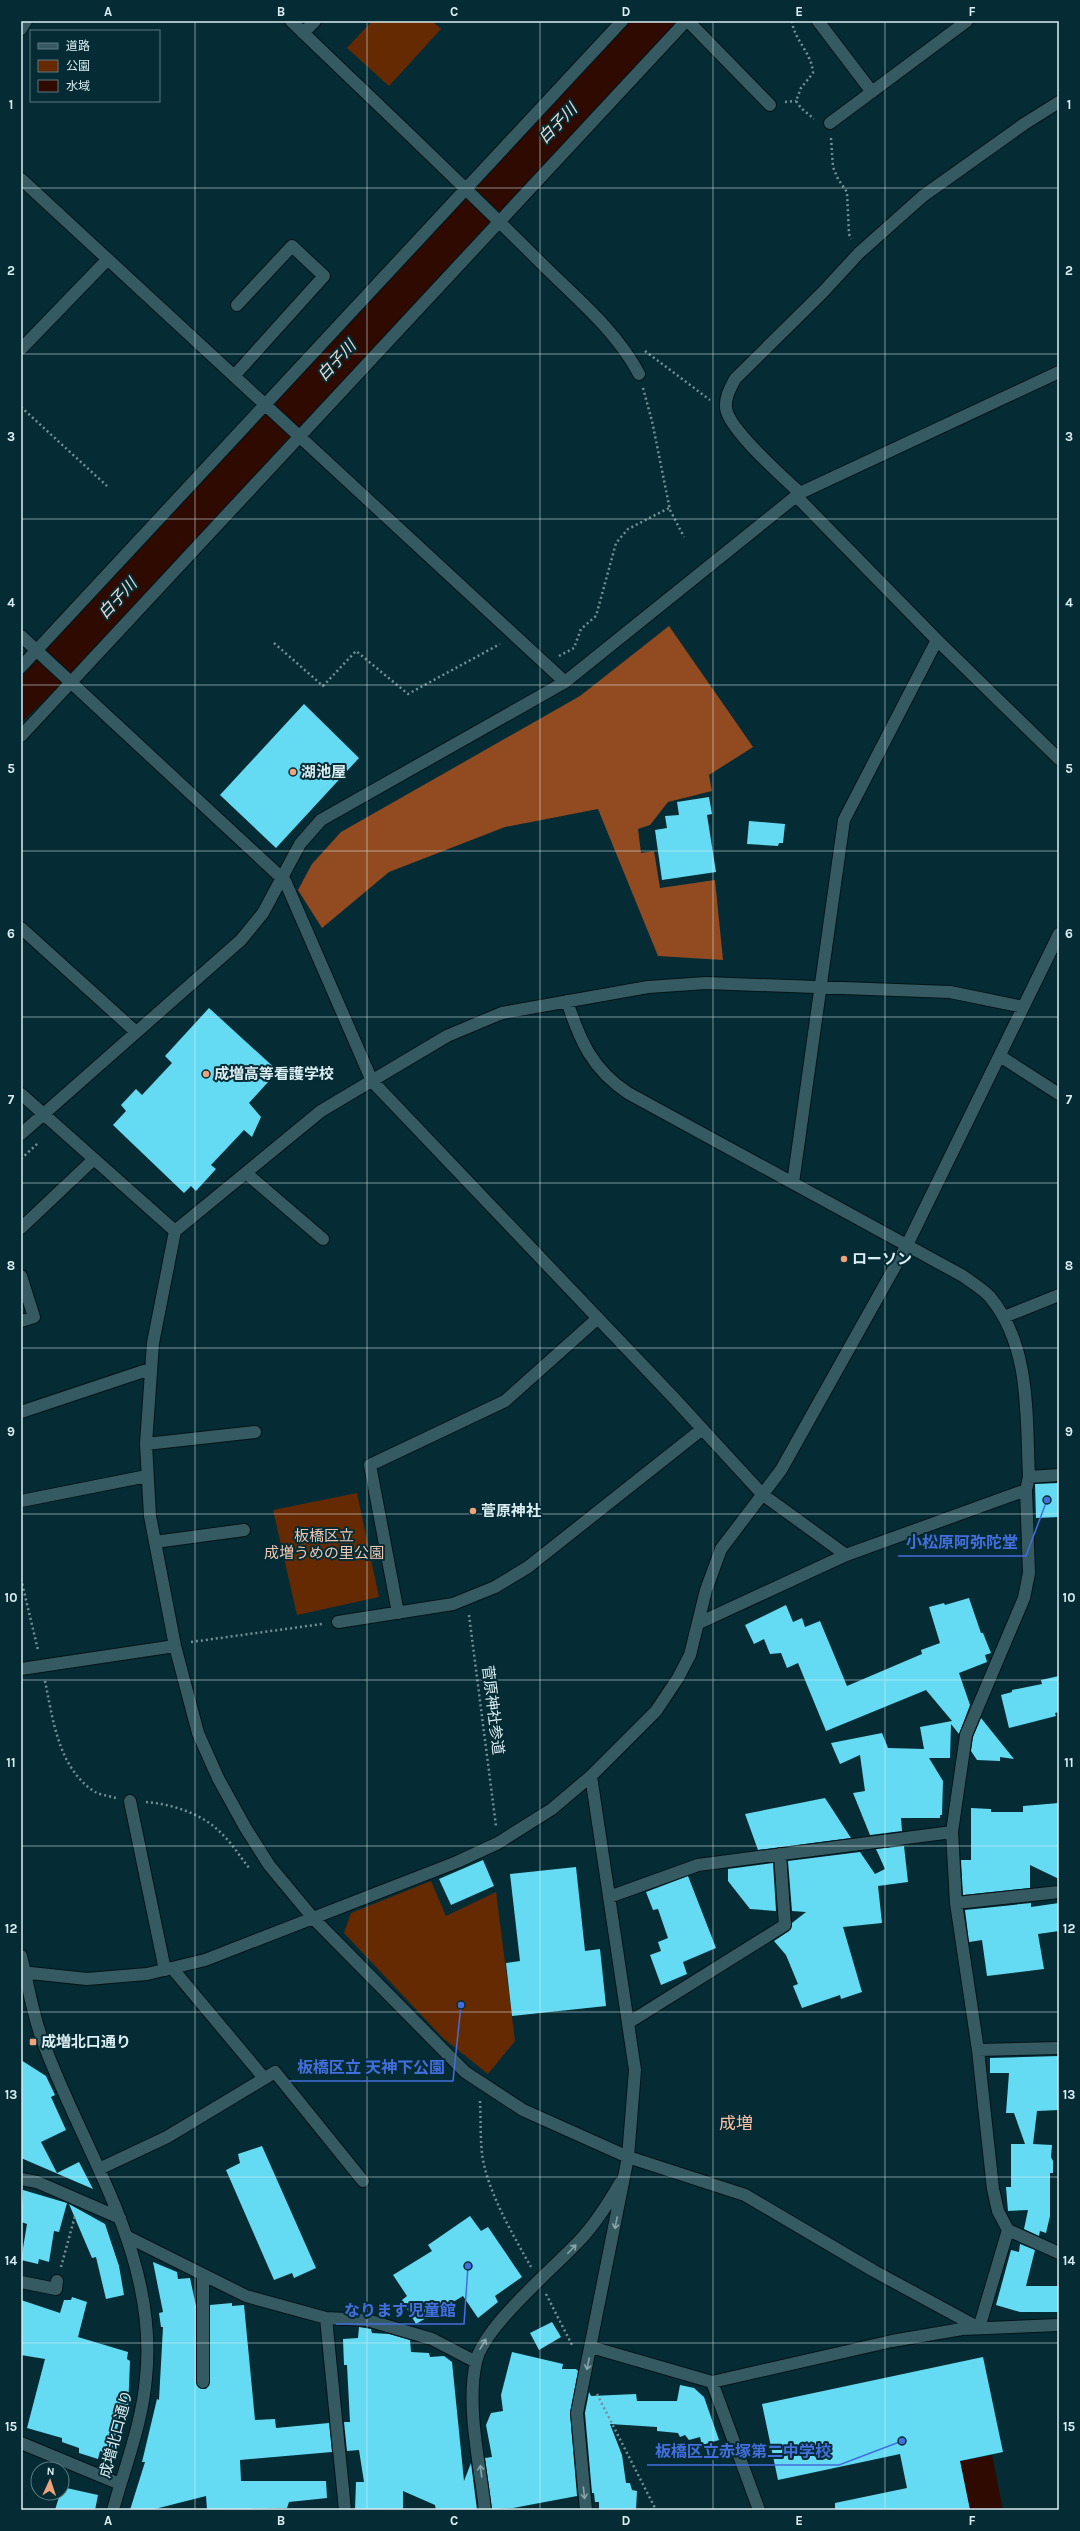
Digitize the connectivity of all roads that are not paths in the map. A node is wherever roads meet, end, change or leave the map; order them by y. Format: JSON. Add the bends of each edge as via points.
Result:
{"nodes":[{"id":1,"x":26,"y":21,"type":"edge"},
{"id":2,"x":291,"y":21,"type":"edge"},
{"id":3,"x":315,"y":21,"type":"edge"},
{"id":4,"x":622,"y":21,"type":"edge"},
{"id":5,"x":687,"y":21,"type":"edge"},
{"id":6,"x":818,"y":21,"type":"edge"},
{"id":7,"x":967,"y":21,"type":"edge"},
{"id":8,"x":21,"y":28,"type":"edge"},
{"id":9,"x":303,"y":33,"type":"junction"},
{"id":10,"x":872,"y":92,"type":"junction"},
{"id":11,"x":1059,"y":102,"type":"edge"},
{"id":12,"x":770,"y":104,"type":"dead end"},
{"id":13,"x":830,"y":123,"type":"dead end"},
{"id":14,"x":21,"y":179,"type":"edge"},
{"id":15,"x":466,"y":190,"type":"junction"},
{"id":16,"x":498,"y":220,"type":"junction"},
{"id":17,"x":108,"y":259,"type":"junction"},
{"id":18,"x":237,"y":305,"type":"dead end"},
{"id":19,"x":21,"y":349,"type":"edge"},
{"id":20,"x":1059,"y":372,"type":"edge"},
{"id":21,"x":639,"y":374,"type":"road end"},
{"id":22,"x":234,"y":376,"type":"junction"},
{"id":23,"x":266,"y":405,"type":"junction"},
{"id":24,"x":300,"y":437,"type":"junction"},
{"id":25,"x":798,"y":495,"type":"junction"},
{"id":26,"x":21,"y":636,"type":"edge"},
{"id":27,"x":937,"y":640,"type":"junction"},
{"id":28,"x":38,"y":652,"type":"junction"},
{"id":29,"x":21,"y":667,"type":"edge"},
{"id":30,"x":71,"y":682,"type":"junction"},
{"id":31,"x":565,"y":682,"type":"junction"},
{"id":32,"x":21,"y":736,"type":"edge"},
{"id":33,"x":1059,"y":759,"type":"edge"},
{"id":34,"x":282,"y":878,"type":"junction"},
{"id":35,"x":21,"y":928,"type":"edge"},
{"id":36,"x":1059,"y":934,"type":"edge"},
{"id":37,"x":819,"y":987,"type":"junction"},
{"id":38,"x":567,"y":1001,"type":"junction"},
{"id":39,"x":1023,"y":1007,"type":"junction"},
{"id":40,"x":136,"y":1032,"type":"junction"},
{"id":41,"x":1000,"y":1056,"type":"junction"},
{"id":42,"x":372,"y":1081,"type":"junction"},
{"id":43,"x":21,"y":1094,"type":"edge"},
{"id":44,"x":1059,"y":1094,"type":"edge"},
{"id":45,"x":42,"y":1114,"type":"junction"},
{"id":46,"x":21,"y":1134,"type":"edge"},
{"id":47,"x":94,"y":1159,"type":"junction"},
{"id":48,"x":246,"y":1172,"type":"junction"},
{"id":49,"x":793,"y":1183,"type":"junction"},
{"id":50,"x":21,"y":1228,"type":"edge"},
{"id":51,"x":175,"y":1231,"type":"junction"},
{"id":52,"x":323,"y":1239,"type":"dead end"},
{"id":53,"x":907,"y":1245,"type":"junction"},
{"id":54,"x":21,"y":1276,"type":"edge"},
{"id":55,"x":1059,"y":1295,"type":"edge"},
{"id":56,"x":1004,"y":1317,"type":"junction"},
{"id":57,"x":598,"y":1318,"type":"junction"},
{"id":58,"x":21,"y":1321,"type":"edge"},
{"id":59,"x":150,"y":1369,"type":"junction"},
{"id":60,"x":21,"y":1412,"type":"edge"},
{"id":61,"x":702,"y":1430,"type":"junction"},
{"id":62,"x":256,"y":1432,"type":"dead end"},
{"id":63,"x":146,"y":1444,"type":"junction"},
{"id":64,"x":1059,"y":1475,"type":"edge"},
{"id":65,"x":147,"y":1476,"type":"junction"},
{"id":66,"x":1029,"y":1477,"type":"junction"},
{"id":67,"x":1026,"y":1490,"type":"junction"},
{"id":68,"x":762,"y":1494,"type":"junction"},
{"id":69,"x":21,"y":1501,"type":"edge"},
{"id":70,"x":244,"y":1530,"type":"dead end"},
{"id":71,"x":155,"y":1542,"type":"junction"},
{"id":72,"x":846,"y":1555,"type":"junction"},
{"id":73,"x":398,"y":1613,"type":"junction"},
{"id":74,"x":338,"y":1622,"type":"road end"},
{"id":75,"x":699,"y":1623,"type":"junction"},
{"id":76,"x":180,"y":1645,"type":"junction"},
{"id":77,"x":21,"y":1669,"type":"edge"},
{"id":78,"x":591,"y":1776,"type":"junction"},
{"id":79,"x":130,"y":1801,"type":"road end"},
{"id":80,"x":952,"y":1832,"type":"junction"},
{"id":81,"x":780,"y":1854,"type":"junction"},
{"id":82,"x":1059,"y":1892,"type":"edge"},
{"id":83,"x":609,"y":1897,"type":"junction"},
{"id":84,"x":956,"y":1903,"type":"junction"},
{"id":85,"x":313,"y":1918,"type":"junction"},
{"id":86,"x":21,"y":1956,"type":"edge"},
{"id":87,"x":168,"y":1969,"type":"junction"},
{"id":88,"x":23,"y":1972,"type":"edge"},
{"id":89,"x":628,"y":2023,"type":"junction"},
{"id":90,"x":1059,"y":2048,"type":"edge"},
{"id":91,"x":978,"y":2050,"type":"junction"},
{"id":92,"x":264,"y":2078,"type":"junction"},
{"id":93,"x":628,"y":2157,"type":"junction"},
{"id":94,"x":99,"y":2169,"type":"junction"},
{"id":95,"x":624,"y":2176,"type":"junction"},
{"id":96,"x":21,"y":2179,"type":"edge"},
{"id":97,"x":363,"y":2181,"type":"dead end"},
{"id":98,"x":120,"y":2218,"type":"junction"},
{"id":99,"x":1008,"y":2230,"type":"junction"},
{"id":100,"x":128,"y":2237,"type":"junction"},
{"id":101,"x":1059,"y":2253,"type":"edge"},
{"id":102,"x":203,"y":2275,"type":"junction"},
{"id":103,"x":57,"y":2281,"type":"road end"},
{"id":104,"x":21,"y":2282,"type":"edge"},
{"id":105,"x":326,"y":2318,"type":"junction"},
{"id":106,"x":1059,"y":2325,"type":"edge"},
{"id":107,"x":979,"y":2328,"type":"junction"},
{"id":108,"x":591,"y":2347,"type":"junction"},
{"id":109,"x":476,"y":2362,"type":"junction"},
{"id":110,"x":203,"y":2382,"type":"dead end"},
{"id":111,"x":712,"y":2382,"type":"junction"},
{"id":112,"x":21,"y":2443,"type":"edge"},
{"id":113,"x":120,"y":2484,"type":"junction"},
{"id":114,"x":113,"y":2510,"type":"edge"},
{"id":115,"x":345,"y":2510,"type":"edge"},
{"id":116,"x":485,"y":2510,"type":"edge"},
{"id":117,"x":586,"y":2510,"type":"edge"},
{"id":118,"x":759,"y":2510,"type":"edge"}],
"edges":[{"from":1,"to":8,"type":"street"},
{"from":2,"to":9,"type":"street"},
{"from":3,"to":9,"type":"street"},
{"from":4,"to":15,"type":"street"},
{"from":5,"to":12,"type":"street"},
{"from":5,"to":16,"type":"street"},
{"from":6,"to":10,"type":"street"},
{"from":7,"to":10,"type":"street"},
{"from":9,"to":15,"type":"street"},
{"from":10,"to":13,"type":"street"},
{"from":11,"to":25,"type":"street","via":[[923,196],[859,253],[735,380],[727,394],[726,409],[731,424]]},
{"from":14,"to":17,"type":"street"},
{"from":15,"to":16,"type":"street"},
{"from":15,"to":23,"type":"street"},
{"from":16,"to":21,"type":"street","via":[[612,334],[631,358]]},
{"from":16,"to":24,"type":"street"},
{"from":17,"to":19,"type":"street"},
{"from":17,"to":22,"type":"street"},
{"from":18,"to":22,"type":"street","via":[[292,246],[324,276]]},
{"from":20,"to":25,"type":"street"},
{"from":22,"to":23,"type":"street"},
{"from":23,"to":24,"type":"street"},
{"from":23,"to":28,"type":"street"},
{"from":24,"to":30,"type":"street"},
{"from":24,"to":31,"type":"street"},
{"from":25,"to":27,"type":"street"},
{"from":25,"to":31,"type":"street"},
{"from":26,"to":28,"type":"street"},
{"from":27,"to":33,"type":"street"},
{"from":27,"to":37,"type":"street","via":[[844,820]]},
{"from":28,"to":29,"type":"street"},
{"from":28,"to":30,"type":"street"},
{"from":30,"to":32,"type":"street"},
{"from":30,"to":34,"type":"street"},
{"from":31,"to":34,"type":"street","via":[[321,820],[300,844]]},
{"from":34,"to":40,"type":"street","via":[[263,913],[241,940]]},
{"from":34,"to":42,"type":"street","via":[[286,881]]},
{"from":35,"to":40,"type":"street"},
{"from":36,"to":39,"type":"street"},
{"from":37,"to":38,"type":"street","via":[[706,983],[648,987]]},
{"from":37,"to":39,"type":"street","via":[[950,992]]},
{"from":37,"to":49,"type":"street"},
{"from":38,"to":42,"type":"street","via":[[502,1013],[454,1033]]},
{"from":38,"to":49,"type":"street","via":[[593,1062],[609,1080],[628,1093]]},
{"from":39,"to":41,"type":"street"},
{"from":40,"to":45,"type":"street"},
{"from":41,"to":44,"type":"street"},
{"from":41,"to":53,"type":"street"},
{"from":42,"to":48,"type":"street","via":[[321,1111]]},
{"from":42,"to":57,"type":"street"},
{"from":43,"to":45,"type":"street"},
{"from":45,"to":46,"type":"street"},
{"from":45,"to":47,"type":"street"},
{"from":47,"to":50,"type":"street"},
{"from":47,"to":51,"type":"street"},
{"from":48,"to":51,"type":"street"},
{"from":48,"to":52,"type":"street"},
{"from":49,"to":53,"type":"street"},
{"from":51,"to":59,"type":"street","via":[[158,1313]]},
{"from":53,"to":56,"type":"street","via":[[963,1276],[989,1296]]},
{"from":53,"to":68,"type":"street","via":[[781,1470]]},
{"from":54,"to":58,"type":"street","via":[[34,1317]]},
{"from":55,"to":56,"type":"street"},
{"from":56,"to":66,"type":"street","via":[[1017,1346],[1024,1384]]},
{"from":57,"to":61,"type":"street"},
{"from":57,"to":73,"type":"street","via":[[505,1401],[370,1465]]},
{"from":59,"to":60,"type":"street"},
{"from":59,"to":63,"type":"street"},
{"from":61,"to":68,"type":"street"},
{"from":61,"to":73,"type":"street","via":[[528,1568],[495,1587],[453,1604]]},
{"from":62,"to":63,"type":"street"},
{"from":63,"to":65,"type":"street"},
{"from":64,"to":66,"type":"street"},
{"from":65,"to":69,"type":"street"},
{"from":65,"to":71,"type":"street"},
{"from":66,"to":67,"type":"street"},
{"from":67,"to":72,"type":"street"},
{"from":67,"to":80,"type":"street","via":[[1029,1573],[1024,1598],[966,1735]]},
{"from":68,"to":72,"type":"street"},
{"from":68,"to":75,"type":"street","via":[[721,1549],[706,1590]]},
{"from":70,"to":71,"type":"street"},
{"from":71,"to":76,"type":"street"},
{"from":72,"to":75,"type":"street"},
{"from":73,"to":74,"type":"street"},
{"from":75,"to":78,"type":"street","via":[[690,1655],[656,1711]]},
{"from":76,"to":77,"type":"street"},
{"from":76,"to":85,"type":"street","via":[[198,1733],[218,1778],[269,1864]]},
{"from":78,"to":83,"type":"street"},
{"from":78,"to":85,"type":"street","via":[[552,1809],[498,1843],[457,1862]]},
{"from":79,"to":87,"type":"street"},
{"from":80,"to":81,"type":"street"},
{"from":80,"to":84,"type":"street"},
{"from":81,"to":83,"type":"street","via":[[698,1865]]},
{"from":81,"to":89,"type":"street","via":[[785,1925]]},
{"from":82,"to":84,"type":"street"},
{"from":83,"to":89,"type":"street"},
{"from":84,"to":91,"type":"street"},
{"from":85,"to":87,"type":"street","via":[[206,1960]]},
{"from":85,"to":93,"type":"street","via":[[465,2072],[524,2110]]},
{"from":86,"to":88,"type":"street","name":"成増北口通り"},
{"from":87,"to":88,"type":"street","via":[[147,1974],[88,1979]]},
{"from":87,"to":92,"type":"street"},
{"from":88,"to":94,"type":"street","name":"成増北口通り","via":[[42,2039]]},
{"from":89,"to":93,"type":"street","via":[[635,2070]]},
{"from":90,"to":91,"type":"street"},
{"from":91,"to":99,"type":"street","via":[[993,2189],[998,2211]]},
{"from":92,"to":94,"type":"street","via":[[167,2137]]},
{"from":92,"to":97,"type":"street","via":[[275,2072]]},
{"from":93,"to":95,"type":"street"},
{"from":93,"to":107,"type":"street","via":[[745,2195],[874,2271]]},
{"from":94,"to":98,"type":"street","name":"成増北口通り"},
{"from":95,"to":108,"type":"street","one_way":true},
{"from":109,"to":95,"type":"street","one_way":true,"via":[[480,2347],[495,2326],[586,2233],[605,2209]]},
{"from":96,"to":98,"type":"street","via":[[37,2182]]},
{"from":98,"to":100,"type":"street","name":"成増北口通り"},
{"from":99,"to":101,"type":"street"},
{"from":99,"to":107,"type":"street"},
{"from":100,"to":102,"type":"street"},
{"from":100,"to":113,"type":"street","name":"成増北口通り","via":[[144,2299],[147,2371],[141,2415]]},
{"from":102,"to":105,"type":"street","via":[[246,2296]]},
{"from":102,"to":110,"type":"street"},
{"from":103,"to":104,"type":"street","via":[[56,2289]]},
{"from":105,"to":109,"type":"street","via":[[367,2320],[432,2339]]},
{"from":105,"to":115,"type":"street"},
{"from":106,"to":107,"type":"street"},
{"from":107,"to":111,"type":"street","via":[[892,2341]]},
{"from":108,"to":111,"type":"street"},
{"from":108,"to":117,"type":"street","one_way":true,"via":[[577,2413]]},
{"from":116,"to":109,"type":"street","one_way":true,"via":[[472,2399]]},
{"from":111,"to":118,"type":"street"},
{"from":112,"to":113,"type":"street"},
{"from":113,"to":114,"type":"street","name":"成増北口通り"}]}
